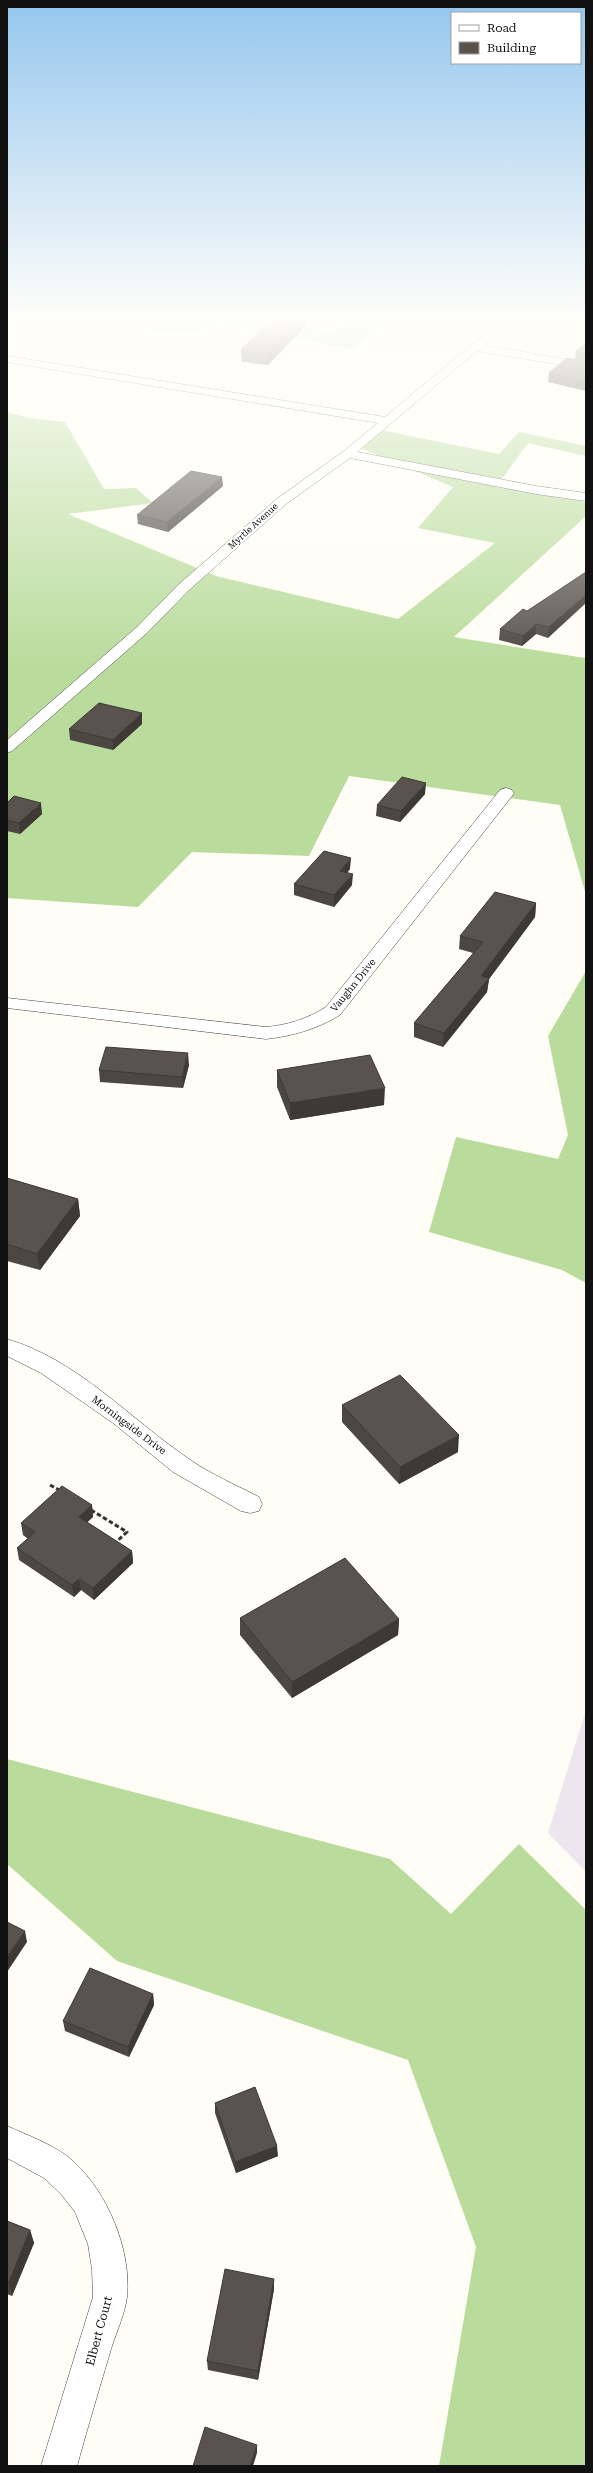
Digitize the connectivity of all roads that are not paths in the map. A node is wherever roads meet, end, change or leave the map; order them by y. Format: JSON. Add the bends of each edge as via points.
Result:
{"nodes":[{"id":1,"x":371,"y":434,"type":"edge"},
{"id":2,"x":348,"y":454,"type":"junction"},
{"id":3,"x":586,"y":498,"type":"edge"},
{"id":4,"x":7,"y":748,"type":"edge"},
{"id":5,"x":506,"y":793,"type":"dead end"},
{"id":6,"x":7,"y":1003,"type":"edge"},
{"id":7,"x":7,"y":1347,"type":"edge"},
{"id":8,"x":250,"y":1504,"type":"dead end"},
{"id":9,"x":7,"y":2142,"type":"edge"},
{"id":10,"x":59,"y":2466,"type":"edge"}],
"edges":[{"from":1,"to":2,"type":"street","name":"Myrtle Avenue"},
{"from":2,"to":3,"type":"street"},
{"from":2,"to":4,"type":"street","name":"Myrtle Avenue","via":[[282,501],[183,588],[142,630]]},
{"from":5,"to":6,"type":"street","name":"Vaughn Drive","via":[[333,1011],[318,1021],[299,1028],[266,1033]]},
{"from":7,"to":8,"type":"street","name":"Morningside Drive","via":[[49,1367],[121,1417],[181,1466]]},
{"from":9,"to":10,"type":"street","name":"Elbert Court","via":[[34,2152],[63,2171],[88,2201],[104,2238],[110,2276],[110,2297]]}]}
